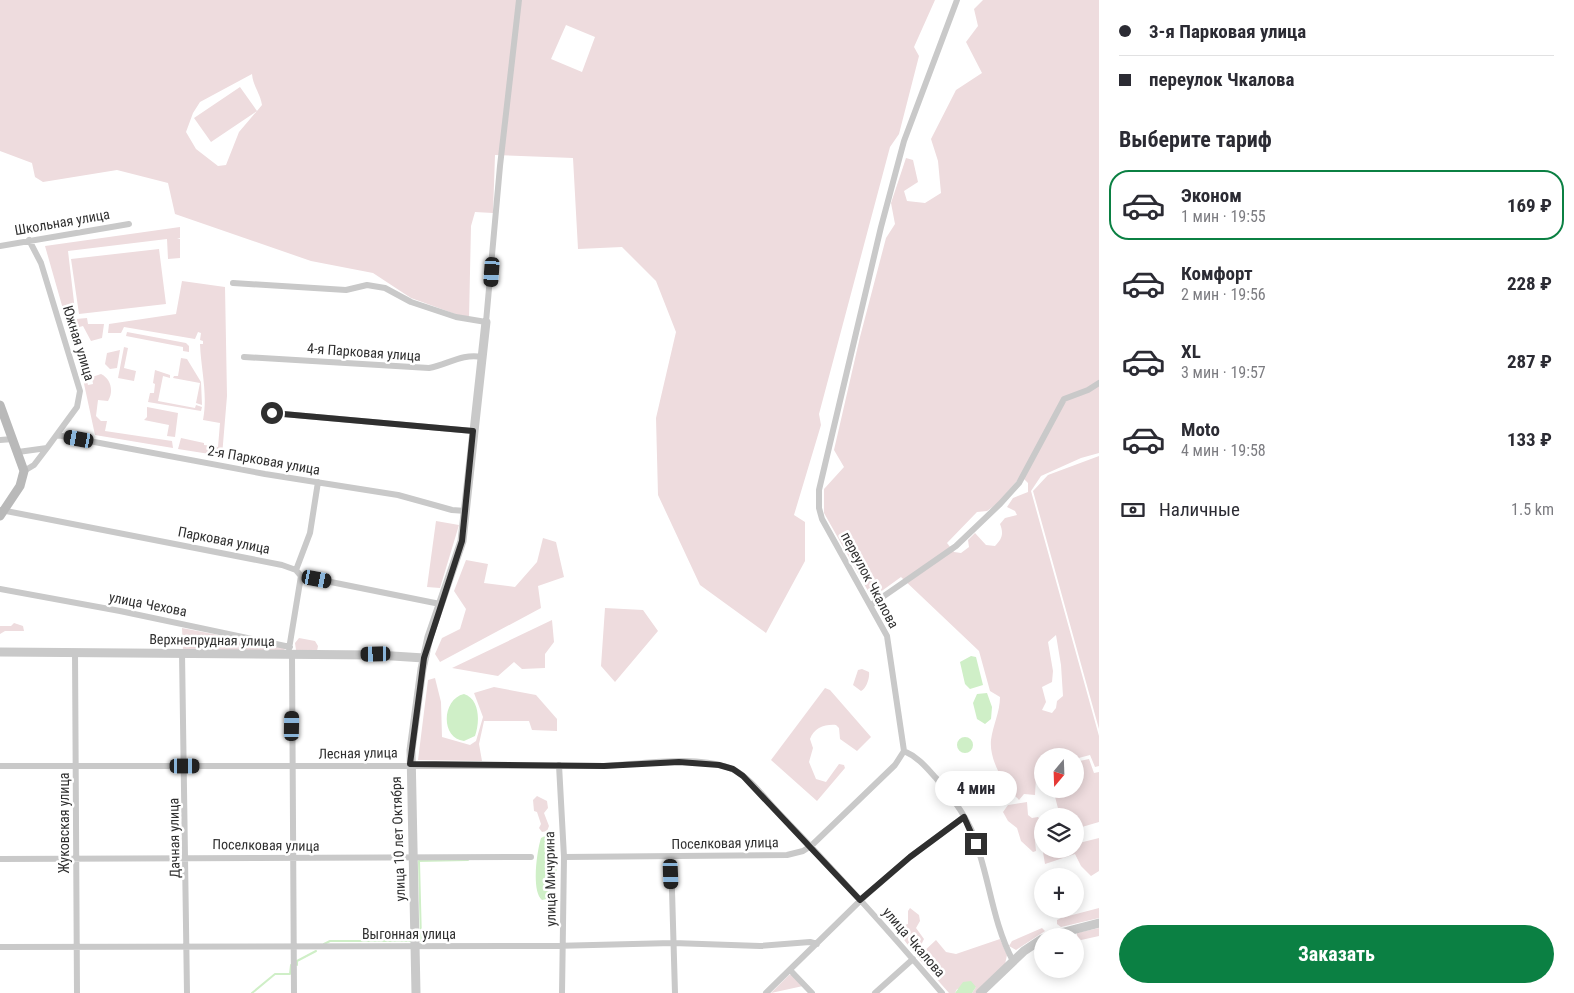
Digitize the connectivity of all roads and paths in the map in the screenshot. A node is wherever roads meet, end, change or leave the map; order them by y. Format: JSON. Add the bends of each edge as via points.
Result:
{"nodes":[{"id":1,"x":519,"y":0,"type":"edge"},
{"id":2,"x":957,"y":0,"type":"edge"},
{"id":3,"x":129,"y":224,"type":"dead end"},
{"id":4,"x":29,"y":240,"type":"junction"},
{"id":5,"x":0,"y":246,"type":"edge"},
{"id":6,"x":233,"y":283,"type":"dead end"},
{"id":7,"x":486,"y":322,"type":"junction"},
{"id":8,"x":244,"y":356,"type":"dead end"},
{"id":9,"x":482,"y":357,"type":"junction"},
{"id":10,"x":1099,"y":383,"type":"edge"},
{"id":11,"x":0,"y":406,"type":"edge"},
{"id":12,"x":272,"y":413,"type":"dead end"},
{"id":13,"x":473,"y":431,"type":"junction"},
{"id":14,"x":57,"y":436,"type":"junction"},
{"id":15,"x":0,"y":440,"type":"edge"},
{"id":16,"x":13,"y":440,"type":"junction"},
{"id":17,"x":47,"y":448,"type":"junction"},
{"id":18,"x":18,"y":452,"type":"junction"},
{"id":19,"x":24,"y":471,"type":"junction"},
{"id":20,"x":318,"y":482,"type":"junction"},
{"id":21,"x":466,"y":511,"type":"junction"},
{"id":22,"x":1,"y":512,"type":"edge"},
{"id":23,"x":296,"y":570,"type":"junction"},
{"id":24,"x":301,"y":576,"type":"junction"},
{"id":25,"x":0,"y":590,"type":"edge"},
{"id":26,"x":440,"y":604,"type":"junction"},
{"id":27,"x":872,"y":605,"type":"junction"},
{"id":28,"x":0,"y":652,"type":"edge"},
{"id":29,"x":75,"y":652,"type":"junction"},
{"id":30,"x":290,"y":652,"type":"junction"},
{"id":31,"x":182,"y":653,"type":"junction"},
{"id":32,"x":424,"y":658,"type":"junction"},
{"id":33,"x":904,"y":751,"type":"junction"},
{"id":34,"x":410,"y":764,"type":"junction"},
{"id":35,"x":559,"y":765,"type":"junction"},
{"id":36,"x":0,"y":766,"type":"edge"},
{"id":37,"x":76,"y":766,"type":"junction"},
{"id":38,"x":185,"y":766,"type":"junction"},
{"id":39,"x":292,"y":766,"type":"junction"},
{"id":40,"x":743,"y":776,"type":"joint"},
{"id":41,"x":964,"y":817,"type":"junction"},
{"id":42,"x":811,"y":846,"type":"junction"},
{"id":43,"x":671,"y":856,"type":"junction"},
{"id":44,"x":187,"y":857,"type":"junction"},
{"id":45,"x":531,"y":857,"type":"dead end"},
{"id":46,"x":564,"y":857,"type":"junction"},
{"id":47,"x":76,"y":858,"type":"junction"},
{"id":48,"x":292,"y":858,"type":"junction"},
{"id":49,"x":413,"y":858,"type":"junction"},
{"id":50,"x":0,"y":859,"type":"edge"},
{"id":51,"x":860,"y":900,"type":"junction"},
{"id":52,"x":1099,"y":923,"type":"edge"},
{"id":53,"x":1080,"y":928,"type":"edge"},
{"id":54,"x":673,"y":943,"type":"junction"},
{"id":55,"x":817,"y":944,"type":"junction"},
{"id":56,"x":1034,"y":945,"type":"edge"},
{"id":57,"x":77,"y":946,"type":"junction"},
{"id":58,"x":563,"y":946,"type":"junction"},
{"id":59,"x":0,"y":947,"type":"edge"},
{"id":60,"x":415,"y":947,"type":"junction"},
{"id":61,"x":187,"y":948,"type":"junction"},
{"id":62,"x":294,"y":948,"type":"junction"},
{"id":63,"x":913,"y":959,"type":"junction"},
{"id":64,"x":1013,"y":961,"type":"junction"},
{"id":65,"x":790,"y":970,"type":"junction"},
{"id":66,"x":77,"y":993,"type":"edge"},
{"id":67,"x":187,"y":993,"type":"edge"},
{"id":68,"x":294,"y":993,"type":"edge"},
{"id":69,"x":416,"y":993,"type":"edge"},
{"id":70,"x":562,"y":993,"type":"edge"},
{"id":71,"x":675,"y":993,"type":"edge"},
{"id":72,"x":766,"y":993,"type":"edge"},
{"id":73,"x":812,"y":993,"type":"edge"},
{"id":74,"x":875,"y":993,"type":"edge"},
{"id":75,"x":942,"y":993,"type":"edge"},
{"id":76,"x":980,"y":993,"type":"edge"}],
"edges":[{"from":1,"to":7,"type":"street"},
{"from":2,"to":27,"type":"street","name":"переулок Чкалова","via":[[902,151],[818,490],[818,508],[825,524]]},
{"from":3,"to":4,"type":"street","name":"Школьная улица"},
{"from":4,"to":5,"type":"street","name":"Школьная улица"},
{"from":4,"to":14,"type":"street","name":"Южная улица","via":[[40,262],[80,391],[76,407]]},
{"from":6,"to":7,"type":"street","via":[[346,290],[367,285],[385,288],[411,302],[456,317]]},
{"from":7,"to":9,"type":"street","name":"улица 10 лет Октября"},
{"from":8,"to":9,"type":"street","name":"4-я Парковая улица","via":[[428,368],[439,367],[458,358]]},
{"from":9,"to":13,"type":"street","name":"улица 10 лет Октября"},
{"from":10,"to":27,"type":"street","via":[[1064,399],[1019,484],[1000,504],[956,546]]},
{"from":11,"to":16,"type":"main road"},
{"from":12,"to":13,"type":"street"},
{"from":13,"to":21,"type":"street","name":"улица 10 лет Октября"},
{"from":14,"to":17,"type":"street","name":"Южная улица"},
{"from":14,"to":20,"type":"street","name":"2-я Парковая улица"},
{"from":15,"to":16,"type":"street"},
{"from":16,"to":18,"type":"main road"},
{"from":17,"to":18,"type":"street"},
{"from":17,"to":19,"type":"street","name":"Южная улица","via":[[34,465]]},
{"from":18,"to":19,"type":"main road"},
{"from":19,"to":22,"type":"main road","via":[[20,486]]},
{"from":20,"to":21,"type":"street","name":"2-я Парковая улица","via":[[398,494]]},
{"from":20,"to":23,"type":"street","via":[[310,532]]},
{"from":21,"to":26,"type":"street","name":"улица 10 лет Октября","via":[[462,541]]},
{"from":22,"to":23,"type":"street","name":"Парковая улица","via":[[235,555]]},
{"from":23,"to":24,"type":"street"},
{"from":24,"to":26,"type":"street"},
{"from":24,"to":30,"type":"street"},
{"from":25,"to":30,"type":"street","name":"улица Чехова","via":[[120,611]]},
{"from":26,"to":32,"type":"street","name":"улица 10 лет Октября"},
{"from":27,"to":33,"type":"street","name":"переулок Чкалова","via":[[886,636]]},
{"from":28,"to":29,"type":"street","name":"Верхнепрудная улица"},
{"from":29,"to":31,"type":"street","name":"Верхнепрудная улица"},
{"from":29,"to":37,"type":"street","name":"Жуковская улица"},
{"from":30,"to":31,"type":"street","name":"Верхнепрудная улица"},
{"from":30,"to":32,"type":"street","name":"Верхнепрудная улица"},
{"from":30,"to":39,"type":"street"},
{"from":31,"to":38,"type":"street","name":"Дачная улица"},
{"from":32,"to":34,"type":"street","name":"улица 10 лет Октября"},
{"from":33,"to":41,"type":"street","via":[[916,756],[953,798]]},
{"from":33,"to":42,"type":"street","name":"Поселковая улица","via":[[895,765]]},
{"from":34,"to":35,"type":"street","name":"Лесная улица"},
{"from":34,"to":39,"type":"street","name":"Лесная улица"},
{"from":34,"to":49,"type":"street","name":"улица 10 лет Октября"},
{"from":35,"to":40,"type":"street","name":"Лесная улица","via":[[708,763],[733,769]]},
{"from":35,"to":46,"type":"street","name":"улица Мичурина"},
{"from":36,"to":37,"type":"street","name":"Лесная улица"},
{"from":37,"to":38,"type":"street","name":"Лесная улица"},
{"from":37,"to":47,"type":"street","name":"Жуковская улица"},
{"from":38,"to":39,"type":"street","name":"Лесная улица"},
{"from":38,"to":44,"type":"street","name":"Дачная улица"},
{"from":39,"to":48,"type":"street"},
{"from":40,"to":42,"type":"street","name":"улица Чкалова"},
{"from":41,"to":51,"type":"street"},
{"from":41,"to":64,"type":"street","via":[[971,830],[1001,935]]},
{"from":42,"to":43,"type":"street","name":"Поселковая улица","via":[[787,855]]},
{"from":42,"to":51,"type":"street","name":"улица Чкалова"},
{"from":43,"to":46,"type":"street","name":"Поселковая улица"},
{"from":43,"to":54,"type":"street"},
{"from":44,"to":47,"type":"street","name":"Поселковая улица"},
{"from":44,"to":48,"type":"street","name":"Поселковая улица"},
{"from":44,"to":61,"type":"street","name":"Дачная улица"},
{"from":45,"to":49,"type":"street","name":"Поселковая улица"},
{"from":46,"to":58,"type":"street","name":"улица Мичурина"},
{"from":47,"to":50,"type":"street","name":"Поселковая улица"},
{"from":47,"to":57,"type":"street","name":"Жуковская улица"},
{"from":48,"to":49,"type":"street","name":"Поселковая улица"},
{"from":48,"to":62,"type":"street"},
{"from":49,"to":60,"type":"street","name":"улица 10 лет Октября"},
{"from":51,"to":55,"type":"street"},
{"from":51,"to":63,"type":"street","name":"улица Чкалова"},
{"from":52,"to":53,"type":"street"},
{"from":54,"to":55,"type":"street","name":"Выгонная улица"},
{"from":54,"to":58,"type":"street","name":"Выгонная улица"},
{"from":54,"to":71,"type":"street"},
{"from":55,"to":65,"type":"street"},
{"from":56,"to":64,"type":"street"},
{"from":57,"to":59,"type":"street","name":"Выгонная улица"},
{"from":57,"to":61,"type":"street","name":"Выгонная улица"},
{"from":57,"to":66,"type":"street","name":"Жуковская улица"},
{"from":58,"to":60,"type":"street","name":"Выгонная улица"},
{"from":58,"to":70,"type":"street","name":"улица Мичурина"},
{"from":60,"to":62,"type":"street","name":"Выгонная улица"},
{"from":60,"to":69,"type":"street","name":"улица 10 лет Октября"},
{"from":61,"to":62,"type":"street","name":"Выгонная улица"},
{"from":61,"to":67,"type":"street","name":"Дачная улица"},
{"from":62,"to":68,"type":"street"},
{"from":63,"to":74,"type":"street"},
{"from":63,"to":75,"type":"street","name":"улица Чкалова"},
{"from":64,"to":76,"type":"street"},
{"from":65,"to":72,"type":"street"},
{"from":65,"to":73,"type":"street"}]}
